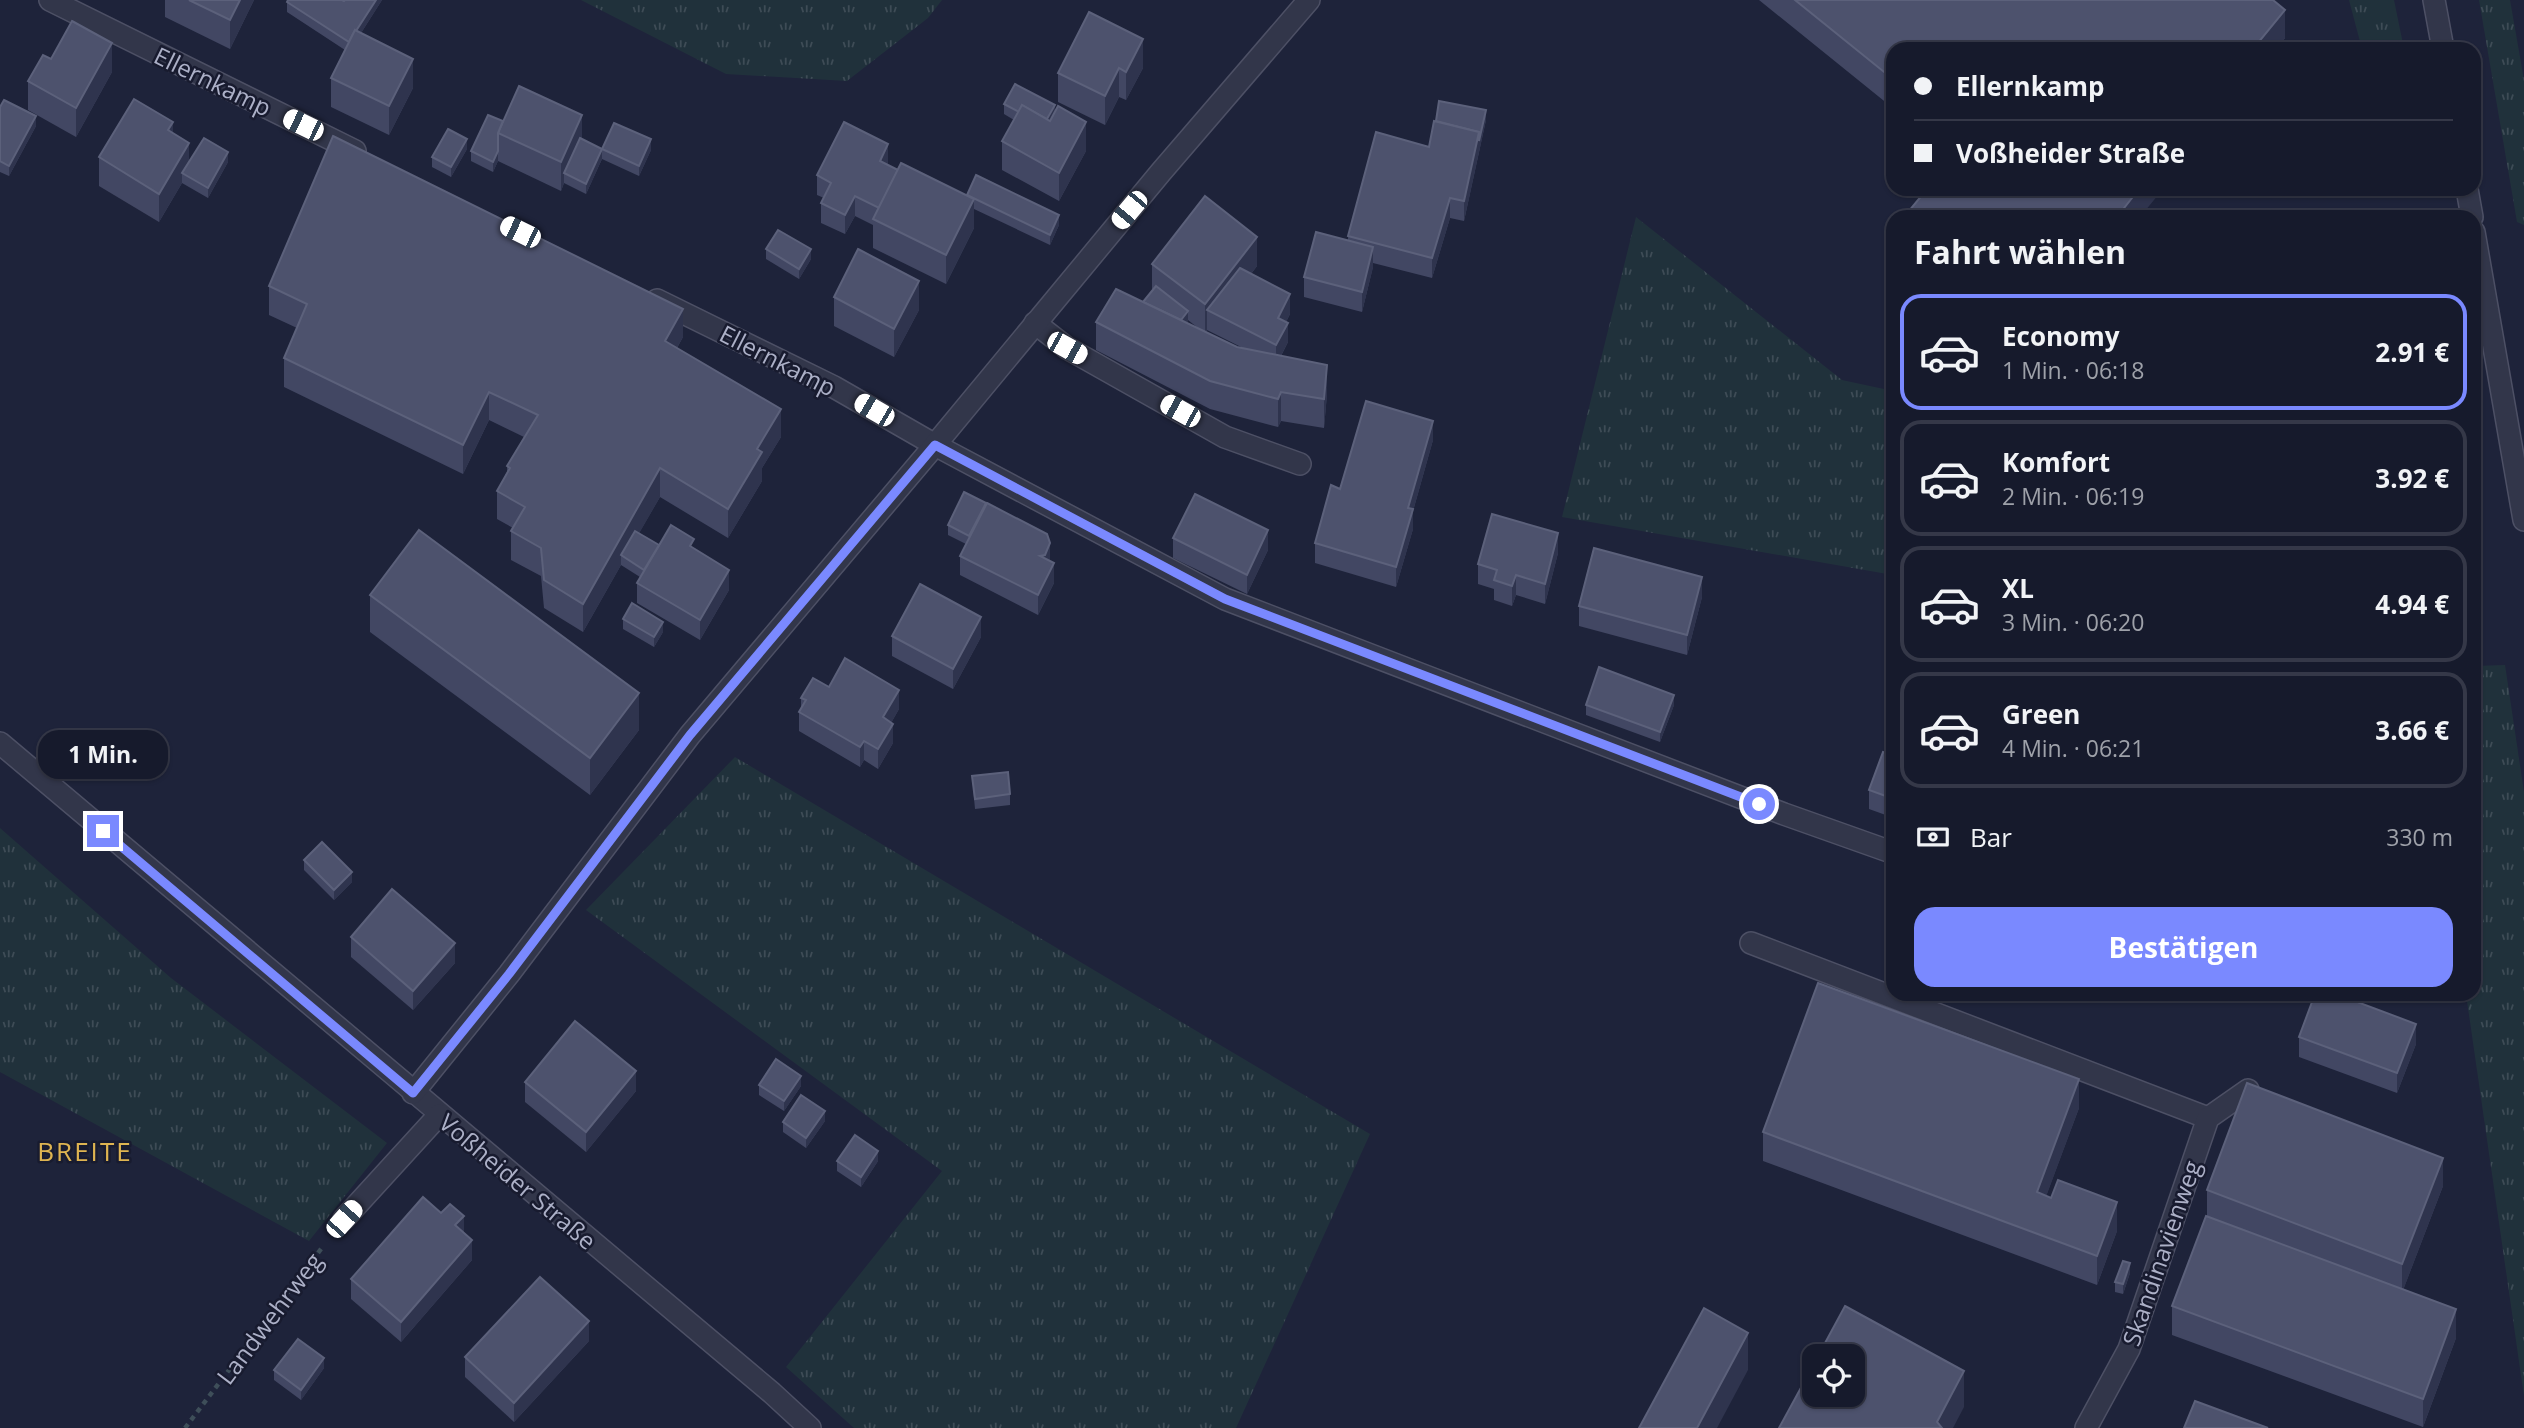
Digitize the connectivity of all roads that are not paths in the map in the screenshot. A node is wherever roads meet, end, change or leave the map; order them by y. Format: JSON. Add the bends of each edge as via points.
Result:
{"nodes":[{"id":1,"x":50,"y":0,"type":"edge"},
{"id":2,"x":1309,"y":0,"type":"edge"},
{"id":3,"x":2434,"y":0,"type":"edge"},
{"id":4,"x":2442,"y":42,"type":"edge"},
{"id":5,"x":377,"y":162,"type":"edge"},
{"id":6,"x":2481,"y":272,"type":"edge"},
{"id":7,"x":636,"y":289,"type":"edge"},
{"id":8,"x":1035,"y":323,"type":"junction"},
{"id":9,"x":935,"y":445,"type":"junction"},
{"id":10,"x":1300,"y":464,"type":"dead end"},
{"id":11,"x":2524,"y":520,"type":"edge"},
{"id":12,"x":0,"y":743,"type":"edge"},
{"id":13,"x":1886,"y":850,"type":"edge"},
{"id":14,"x":1751,"y":943,"type":"dead end"},
{"id":15,"x":1886,"y":995,"type":"edge"},
{"id":16,"x":1902,"y":1001,"type":"edge"},
{"id":17,"x":2248,"y":1090,"type":"edge"},
{"id":18,"x":413,"y":1093,"type":"junction"},
{"id":19,"x":439,"y":1115,"type":"junction"},
{"id":20,"x":2208,"y":1118,"type":"junction"},
{"id":21,"x":344,"y":1219,"type":"road end"},
{"id":22,"x":810,"y":1428,"type":"edge"},
{"id":23,"x":2086,"y":1428,"type":"edge"}],
"edges":[{"from":1,"to":5,"type":"street","name":"Ellernkamp"},
{"from":2,"to":8,"type":"street"},
{"from":3,"to":4,"type":"street"},
{"from":6,"to":11,"type":"street"},
{"from":7,"to":9,"type":"street","name":"Ellernkamp","via":[[834,387]]},
{"from":8,"to":9,"type":"street"},
{"from":8,"to":10,"type":"street","via":[[1067,348],[1225,436]]},
{"from":9,"to":13,"type":"street","name":"Ellernkamp","via":[[1225,599]]},
{"from":9,"to":18,"type":"street","via":[[690,735]]},
{"from":12,"to":18,"type":"street","name":"Voßheider Straße"},
{"from":14,"to":15,"type":"street"},
{"from":16,"to":20,"type":"street"},
{"from":17,"to":20,"type":"street"},
{"from":18,"to":19,"type":"street","name":"Voßheider Straße"},
{"from":19,"to":21,"type":"street"},
{"from":19,"to":22,"type":"street","name":"Voßheider Straße"},
{"from":20,"to":23,"type":"street","name":"Skandinavienweg","via":[[2129,1349]]}]}
